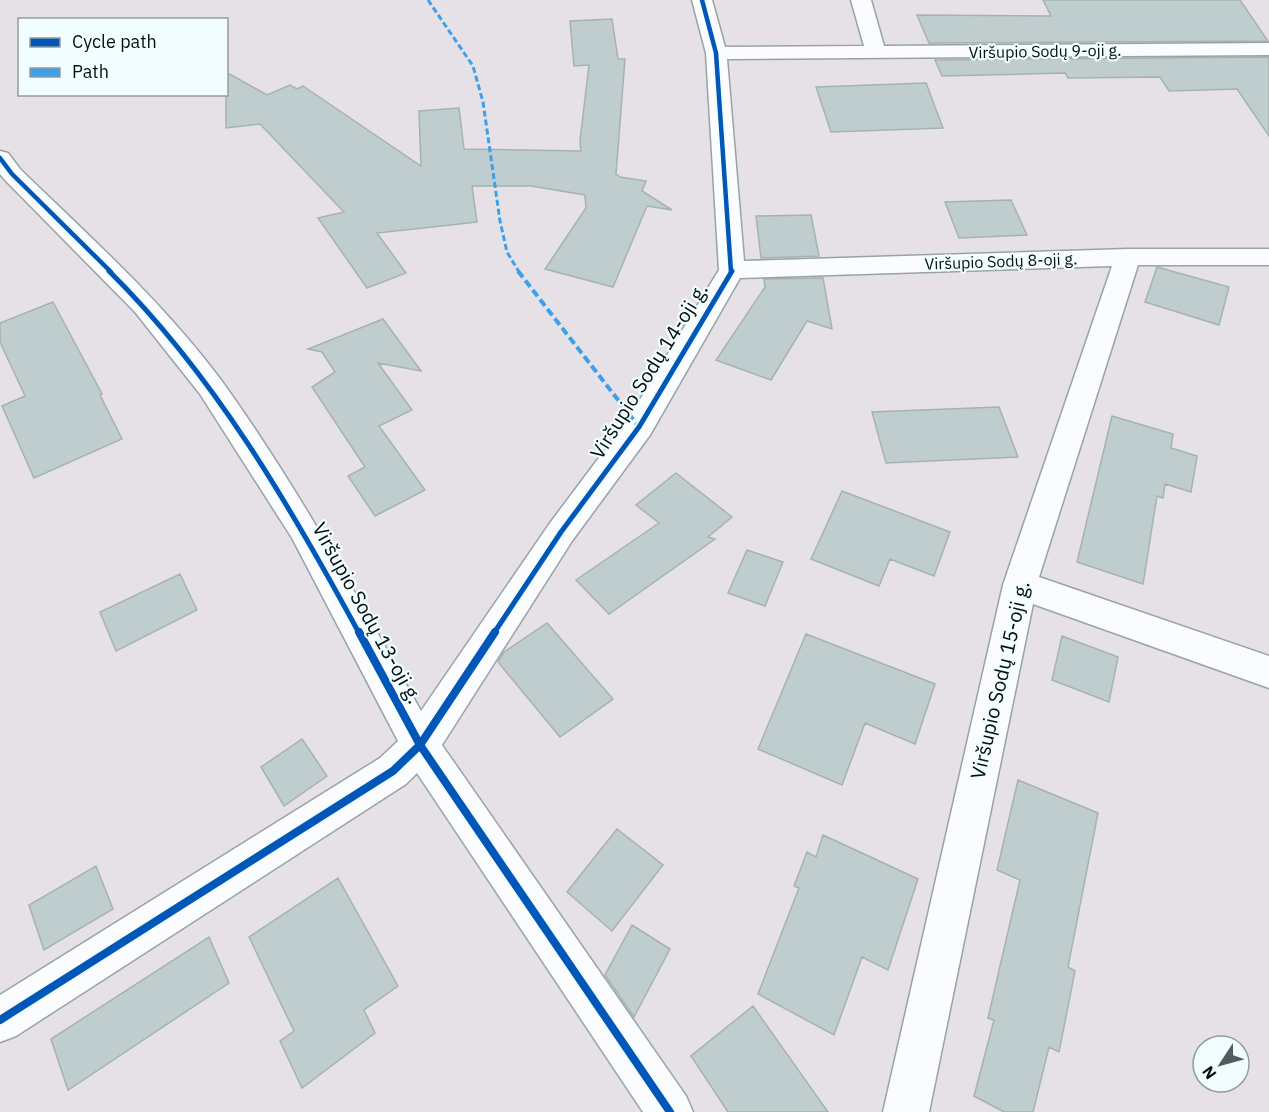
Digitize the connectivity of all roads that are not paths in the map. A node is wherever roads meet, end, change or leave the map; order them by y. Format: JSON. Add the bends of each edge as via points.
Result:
{"nodes":[{"id":1,"x":702,"y":0,"type":"edge"},
{"id":2,"x":861,"y":0,"type":"edge"},
{"id":3,"x":1269,"y":49,"type":"edge"},
{"id":4,"x":876,"y":52,"type":"junction"},
{"id":5,"x":716,"y":53,"type":"junction"},
{"id":6,"x":0,"y":158,"type":"edge"},
{"id":7,"x":1269,"y":257,"type":"edge"},
{"id":8,"x":1128,"y":258,"type":"junction"},
{"id":9,"x":732,"y":270,"type":"junction"},
{"id":10,"x":1020,"y":585,"type":"junction"},
{"id":11,"x":1269,"y":672,"type":"edge"},
{"id":12,"x":420,"y":745,"type":"junction"},
{"id":13,"x":0,"y":1020,"type":"edge"},
{"id":14,"x":670,"y":1112,"type":"edge"},
{"id":15,"x":906,"y":1112,"type":"edge"}],
"edges":[{"from":1,"to":5,"type":"street","name":"Viršupio Sodų 14-oji g."},
{"from":2,"to":4,"type":"street"},
{"from":3,"to":4,"type":"street","name":"Viršupio Sodų 9-oji g."},
{"from":4,"to":5,"type":"street","name":"Viršupio Sodų 9-oji g."},
{"from":5,"to":9,"type":"street","name":"Viršupio Sodų 14-oji g."},
{"from":6,"to":12,"type":"street","name":"Viršupio Sodų 13-oji g.","via":[[145,306],[210,387],[303,529]]},
{"from":7,"to":8,"type":"street","name":"Viršupio Sodų 8-oji g."},
{"from":8,"to":9,"type":"street","name":"Viršupio Sodų 8-oji g."},
{"from":8,"to":10,"type":"street","name":"Viršupio Sodų 15-oji g."},
{"from":9,"to":12,"type":"street","name":"Viršupio Sodų 14-oji g.","via":[[639,426],[561,532]]},
{"from":10,"to":11,"type":"street"},
{"from":10,"to":15,"type":"street","name":"Viršupio Sodų 15-oji g."},
{"from":12,"to":13,"type":"street","name":"Viršupio Sodų 14-oji g.","via":[[393,771]]},
{"from":12,"to":14,"type":"street","name":"Viršupio Sodų 13-oji g."}]}
